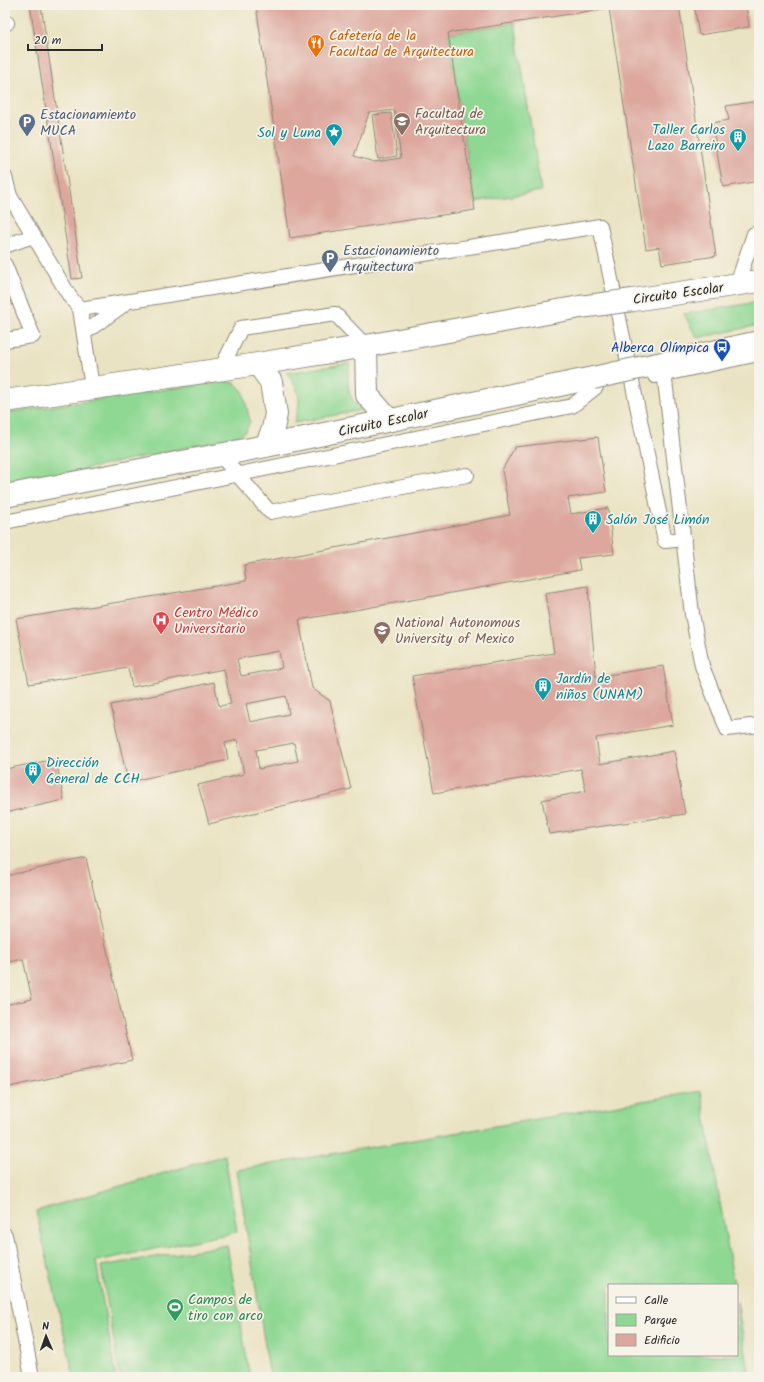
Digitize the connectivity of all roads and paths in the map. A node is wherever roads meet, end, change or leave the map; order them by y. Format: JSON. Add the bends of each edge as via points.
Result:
{"nodes":[{"id":1,"x":5,"y":177,"type":"edge"},
{"id":2,"x":759,"y":233,"type":"edge"},
{"id":3,"x":33,"y":236,"type":"junction"},
{"id":4,"x":5,"y":246,"type":"edge"},
{"id":5,"x":5,"y":265,"type":"edge"},
{"id":6,"x":759,"y":281,"type":"edge"},
{"id":7,"x":737,"y":284,"type":"junction"},
{"id":8,"x":130,"y":301,"type":"junction"},
{"id":9,"x":80,"y":309,"type":"junction"},
{"id":10,"x":84,"y":333,"type":"junction"},
{"id":11,"x":5,"y":340,"type":"edge"},
{"id":12,"x":759,"y":342,"type":"edge"},
{"id":13,"x":366,"y":346,"type":"junction"},
{"id":14,"x":759,"y":354,"type":"edge"},
{"id":15,"x":258,"y":364,"type":"junction"},
{"id":16,"x":221,"y":369,"type":"junction"},
{"id":17,"x":654,"y":370,"type":"junction"},
{"id":18,"x":595,"y":383,"type":"junction"},
{"id":19,"x":92,"y":387,"type":"junction"},
{"id":20,"x":5,"y":400,"type":"edge"},
{"id":21,"x":389,"y":420,"type":"junction"},
{"id":22,"x":266,"y":446,"type":"junction"},
{"id":23,"x":220,"y":455,"type":"junction"},
{"id":24,"x":238,"y":475,"type":"junction"},
{"id":25,"x":467,"y":475,"type":"dead end"},
{"id":26,"x":5,"y":496,"type":"edge"},
{"id":27,"x":5,"y":522,"type":"edge"},
{"id":28,"x":684,"y":539,"type":"junction"},
{"id":29,"x":759,"y":725,"type":"edge"},
{"id":30,"x":5,"y":1235,"type":"edge"},
{"id":31,"x":32,"y":1377,"type":"edge"}],
"edges":[{"from":1,"to":3,"type":"lane","via":[[10,196]]},
{"from":2,"to":7,"type":"lane","via":[[754,234]]},
{"from":3,"to":4,"type":"lane"},
{"from":3,"to":9,"type":"lane"},
{"from":5,"to":11,"type":"lane","via":[[33,336]]},
{"from":6,"to":7,"type":"street","name":"Circuito Escolar"},
{"from":7,"to":13,"type":"street","name":"Circuito Escolar","bridge":true,"via":[[580,307]]},
{"from":8,"to":9,"type":"lane"},
{"from":8,"to":10,"type":"lane"},
{"from":8,"to":28,"type":"lane","via":[[600,226],[665,542]]},
{"from":9,"to":10,"type":"lane"},
{"from":10,"to":19,"type":"lane"},
{"from":12,"to":17,"type":"street","name":"Circuito Escolar"},
{"from":13,"to":15,"type":"street","name":"Circuito Escolar"},
{"from":13,"to":16,"type":"lane","via":[[335,314],[241,328]]},
{"from":13,"to":21,"type":"street","via":[[367,395]]},
{"from":14,"to":17,"type":"lane"},
{"from":15,"to":16,"type":"street","name":"Circuito Escolar"},
{"from":15,"to":22,"type":"street","via":[[271,382],[276,414]]},
{"from":16,"to":19,"type":"street","name":"Circuito Escolar"},
{"from":17,"to":18,"type":"street","name":"Circuito Escolar","bridge":true},
{"from":17,"to":28,"type":"lane"},
{"from":18,"to":21,"type":"street","name":"Circuito Escolar"},
{"from":18,"to":24,"type":"lane","via":[[572,406]]},
{"from":19,"to":20,"type":"street","name":"Circuito Escolar"},
{"from":21,"to":22,"type":"street","name":"Circuito Escolar"},
{"from":22,"to":23,"type":"street","name":"Circuito Escolar"},
{"from":23,"to":24,"type":"lane"},
{"from":23,"to":26,"type":"street","name":"Circuito Escolar"},
{"from":24,"to":25,"type":"lane","via":[[270,512]]},
{"from":24,"to":27,"type":"lane"},
{"from":28,"to":29,"type":"lane","via":[[692,614],[702,666],[726,729]]},
{"from":30,"to":31,"type":"lane"}]}
